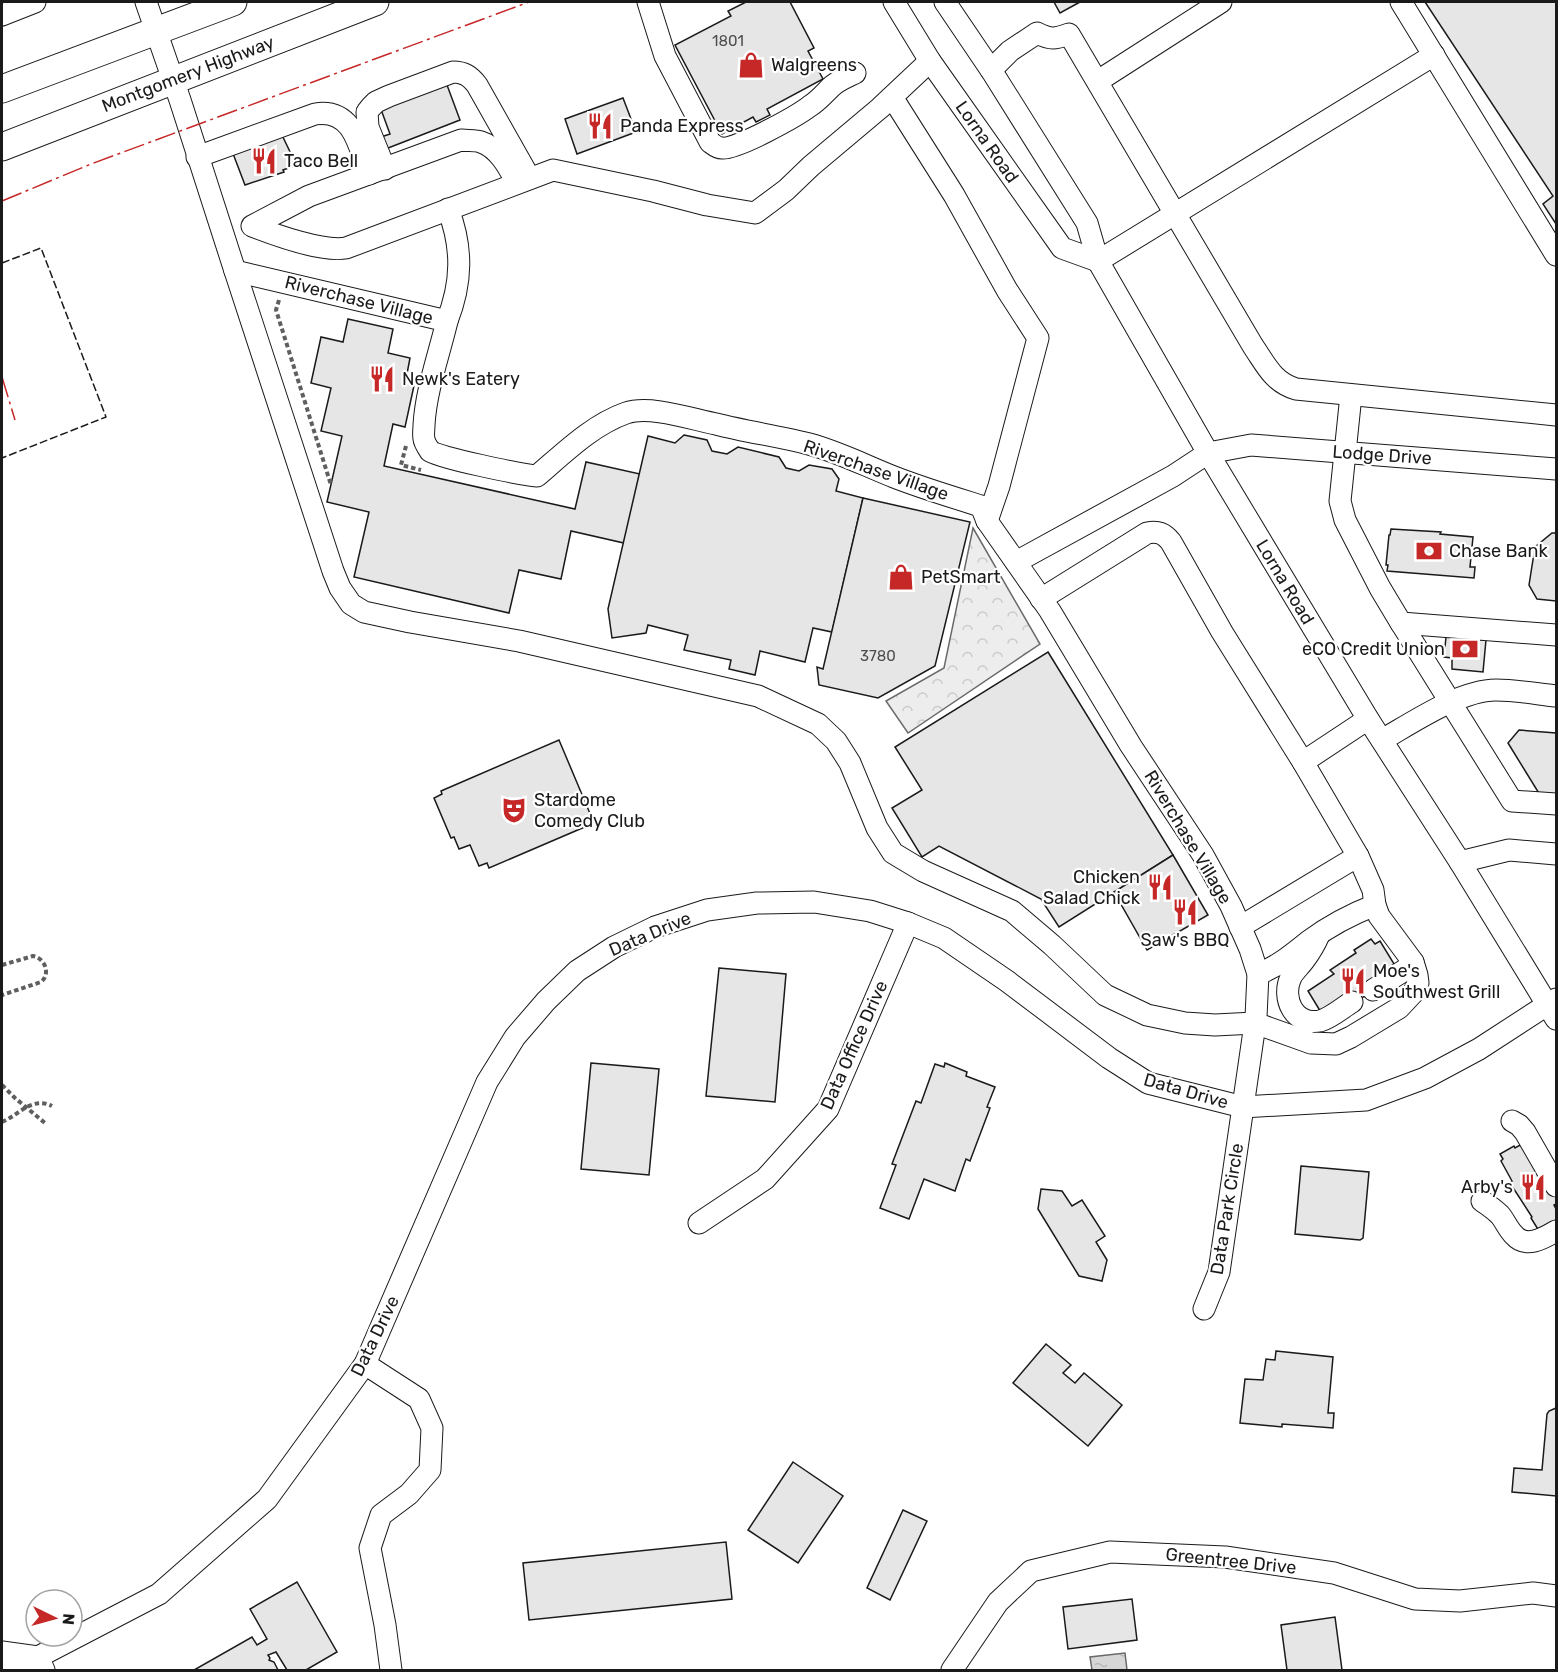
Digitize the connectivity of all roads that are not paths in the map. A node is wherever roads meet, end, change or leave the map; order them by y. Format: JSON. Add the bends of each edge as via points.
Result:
{"nodes":[{"id":1,"x":36,"y":2,"type":"edge"},
{"id":2,"x":146,"y":2,"type":"edge"},
{"id":3,"x":233,"y":2,"type":"edge"},
{"id":4,"x":375,"y":2,"type":"edge"},
{"id":5,"x":648,"y":2,"type":"edge"},
{"id":6,"x":894,"y":2,"type":"edge"},
{"id":7,"x":945,"y":2,"type":"edge"},
{"id":8,"x":1221,"y":2,"type":"edge"},
{"id":9,"x":1401,"y":2,"type":"edge"},
{"id":10,"x":2,"y":15,"type":"edge"},
{"id":11,"x":156,"y":30,"type":"junction"},
{"id":12,"x":1434,"y":55,"type":"junction"},
{"id":13,"x":930,"y":61,"type":"junction"},
{"id":14,"x":991,"y":70,"type":"junction"},
{"id":15,"x":855,"y":73,"type":"dead end"},
{"id":16,"x":172,"y":80,"type":"junction"},
{"id":17,"x":1098,"y":81,"type":"junction"},
{"id":18,"x":2,"y":89,"type":"edge"},
{"id":19,"x":892,"y":98,"type":"junction"},
{"id":20,"x":2,"y":147,"type":"edge"},
{"id":21,"x":197,"y":157,"type":"junction"},
{"id":22,"x":377,"y":171,"type":"junction"},
{"id":23,"x":523,"y":181,"type":"junction"},
{"id":24,"x":448,"y":209,"type":"junction"},
{"id":25,"x":1175,"y":213,"type":"junction"},
{"id":26,"x":252,"y":226,"type":"junction"},
{"id":27,"x":223,"y":233,"type":"junction"},
{"id":28,"x":1557,"y":255,"type":"edge"},
{"id":29,"x":1098,"y":261,"type":"junction"},
{"id":30,"x":235,"y":271,"type":"junction"},
{"id":31,"x":447,"y":321,"type":"junction"},
{"id":32,"x":1351,"y":395,"type":"junction"},
{"id":33,"x":1557,"y":415,"type":"edge"},
{"id":34,"x":1208,"y":453,"type":"junction"},
{"id":35,"x":1344,"y":453,"type":"junction"},
{"id":36,"x":1557,"y":469,"type":"edge"},
{"id":37,"x":987,"y":521,"type":"junction"},
{"id":38,"x":1016,"y":562,"type":"junction"},
{"id":39,"x":1041,"y":599,"type":"junction"},
{"id":40,"x":1401,"y":623,"type":"junction"},
{"id":41,"x":1557,"y":635,"type":"edge"},
{"id":42,"x":1557,"y":696,"type":"edge"},
{"id":43,"x":1450,"y":703,"type":"junction"},
{"id":44,"x":1368,"y":719,"type":"junction"},
{"id":45,"x":1382,"y":740,"type":"junction"},
{"id":46,"x":1303,"y":762,"type":"junction"},
{"id":47,"x":1557,"y":804,"type":"edge"},
{"id":48,"x":1358,"y":856,"type":"junction"},
{"id":49,"x":1554,"y":859,"type":"edge"},
{"id":50,"x":1460,"y":861,"type":"junction"},
{"id":51,"x":1375,"y":905,"type":"junction"},
{"id":52,"x":908,"y":923,"type":"junction"},
{"id":53,"x":1240,"y":927,"type":"junction"},
{"id":54,"x":1319,"y":935,"type":"junction"},
{"id":55,"x":1413,"y":962,"type":"junction"},
{"id":56,"x":1258,"y":974,"type":"junction"},
{"id":57,"x":1373,"y":990,"type":"dead end"},
{"id":58,"x":1352,"y":1002,"type":"dead end"},
{"id":59,"x":1554,"y":1008,"type":"edge"},
{"id":60,"x":1255,"y":1023,"type":"junction"},
{"id":61,"x":1243,"y":1107,"type":"junction"},
{"id":62,"x":1512,"y":1121,"type":"dead end"},
{"id":63,"x":1557,"y":1186,"type":"edge"},
{"id":64,"x":1482,"y":1201,"type":"dead end"},
{"id":65,"x":699,"y":1222,"type":"dead end"},
{"id":66,"x":1557,"y":1231,"type":"edge"},
{"id":67,"x":1204,"y":1309,"type":"dead end"},
{"id":68,"x":364,"y":1364,"type":"junction"},
{"id":69,"x":1557,"y":1596,"type":"edge"},
{"id":70,"x":2,"y":1652,"type":"edge"},
{"id":71,"x":41,"y":1664,"type":"edge"},
{"id":72,"x":3,"y":1671,"type":"edge"},
{"id":73,"x":391,"y":1671,"type":"edge"},
{"id":74,"x":952,"y":1671,"type":"edge"}],
"edges":[{"from":1,"to":10,"type":"street"},
{"from":2,"to":11,"type":"street"},
{"from":3,"to":11,"type":"main road"},
{"from":4,"to":16,"type":"main road","name":"Montgomery Highway"},
{"from":5,"to":15,"type":"street","via":[[666,56],[716,147],[733,147],[748,140],[808,108],[832,86]]},
{"from":6,"to":13,"type":"street","name":"Lorna Road"},
{"from":7,"to":14,"type":"street","name":"Lorna Road"},
{"from":8,"to":17,"type":"street"},
{"from":9,"to":12,"type":"street"},
{"from":11,"to":16,"type":"street"},
{"from":11,"to":18,"type":"main road"},
{"from":12,"to":25,"type":"street"},
{"from":12,"to":28,"type":"street"},
{"from":13,"to":19,"type":"street"},
{"from":13,"to":29,"type":"street","name":"Lorna Road","via":[[1062,248]]},
{"from":14,"to":17,"type":"street","via":[[1037,33],[1055,39],[1069,34]]},
{"from":14,"to":29,"type":"street","name":"Lorna Road","via":[[1087,223]]},
{"from":16,"to":20,"type":"main road","name":"Montgomery Highway"},
{"from":16,"to":21,"type":"street"},
{"from":17,"to":25,"type":"street"},
{"from":19,"to":23,"type":"street","via":[[755,213],[553,170]]},
{"from":19,"to":37,"type":"street","via":[[1038,338]]},
{"from":21,"to":22,"type":"street","via":[[325,112],[337,115],[349,125]]},
{"from":21,"to":27,"type":"street"},
{"from":22,"to":23,"type":"street","via":[[461,140],[493,148]]},
{"from":22,"to":23,"type":"street","via":[[367,112],[371,106],[461,72],[477,85]]},
{"from":22,"to":26,"type":"street","via":[[309,196]]},
{"from":23,"to":24,"type":"street"},
{"from":24,"to":26,"type":"street","via":[[336,249],[280,237]]},
{"from":24,"to":31,"type":"street","via":[[456,230],[460,262]]},
{"from":25,"to":29,"type":"street"},
{"from":25,"to":32,"type":"street","via":[[1275,379],[1296,389]]},
{"from":26,"to":27,"type":"street"},
{"from":27,"to":30,"type":"street"},
{"from":29,"to":34,"type":"street","name":"Lorna Road"},
{"from":30,"to":31,"type":"street","name":"Riverchase Village"},
{"from":30,"to":60,"type":"street","via":[[333,572],[351,604],[364,612],[519,641],[758,696],[818,724],[836,741],[850,764],[876,828],[893,854],[1012,911],[1105,995],[1147,1015],[1185,1023]]},
{"from":31,"to":37,"type":"street","name":"Riverchase Village","via":[[428,397],[424,440],[431,452],[446,458],[537,476],[583,437],[609,421],[628,412],[669,413],[810,444],[981,506]]},
{"from":32,"to":33,"type":"street"},
{"from":32,"to":35,"type":"street"},
{"from":34,"to":35,"type":"street","name":"Lodge Drive","via":[[1251,445]]},
{"from":34,"to":38,"type":"street"},
{"from":34,"to":44,"type":"street","name":"Lorna Road"},
{"from":35,"to":36,"type":"street","name":"Lodge Drive"},
{"from":35,"to":40,"type":"street","via":[[1340,501],[1345,520]]},
{"from":37,"to":38,"type":"street","name":"Riverchase Village"},
{"from":38,"to":39,"type":"street","name":"Riverchase Village"},
{"from":39,"to":46,"type":"street","via":[[1147,533],[1161,532],[1167,536]]},
{"from":39,"to":53,"type":"street","name":"Riverchase Village","via":[[1203,855]]},
{"from":40,"to":41,"type":"street"},
{"from":40,"to":43,"type":"street"},
{"from":42,"to":43,"type":"street","via":[[1495,690],[1477,692]]},
{"from":43,"to":45,"type":"street"},
{"from":43,"to":47,"type":"street","via":[[1512,801]]},
{"from":44,"to":45,"type":"street","name":"Lorna Road"},
{"from":44,"to":46,"type":"street"},
{"from":45,"to":50,"type":"street","name":"Lorna Road"},
{"from":46,"to":48,"type":"street"},
{"from":48,"to":51,"type":"street","via":[[1373,890]]},
{"from":48,"to":53,"type":"street"},
{"from":49,"to":50,"type":"street","via":[[1509,850]]},
{"from":50,"to":59,"type":"street","name":"Lorna Road"},
{"from":51,"to":54,"type":"street","via":[[1348,916]]},
{"from":51,"to":55,"type":"street"},
{"from":52,"to":61,"type":"street","name":"Data Drive","via":[[944,938],[1148,1083]]},
{"from":52,"to":65,"type":"street","name":"Data Office Drive","via":[[828,1109],[765,1179]]},
{"from":52,"to":68,"type":"street","name":"Data Drive","via":[[870,911],[814,902],[757,903],[707,910],[645,932],[577,971],[514,1036],[488,1082]]},
{"from":53,"to":56,"type":"street","name":"Riverchase Village"},
{"from":54,"to":56,"type":"street"},
{"from":54,"to":58,"type":"street","via":[[1291,977],[1287,998],[1290,1007],[1301,1019],[1317,1021]]},
{"from":55,"to":57,"type":"street"},
{"from":55,"to":60,"type":"street","via":[[1418,982],[1399,1008],[1336,1044],[1311,1043]]},
{"from":56,"to":60,"type":"street","name":"Riverchase Village"},
{"from":59,"to":61,"type":"street","name":"Data Drive","via":[[1425,1078],[1366,1100]]},
{"from":60,"to":61,"type":"street","name":"Riverchase Village"},
{"from":61,"to":67,"type":"street","name":"Data Park Circle","via":[[1219,1272]]},
{"from":62,"to":63,"type":"street","via":[[1524,1132]]},
{"from":64,"to":66,"type":"street","via":[[1500,1215],[1518,1239],[1540,1240]]},
{"from":68,"to":71,"type":"street","name":"Data Drive","via":[[267,1499],[159,1593]]},
{"from":68,"to":73,"type":"street","via":[[419,1399],[432,1428],[430,1470],[409,1494],[381,1515],[370,1548]]},
{"from":69,"to":74,"type":"street","name":"Greentree Drive","via":[[1533,1593],[1460,1601],[1415,1599],[1323,1571],[1225,1557],[1110,1552],[1031,1571],[998,1602]]},
{"from":70,"to":71,"type":"street"},
{"from":71,"to":72,"type":"street","name":"Data Drive"}]}
